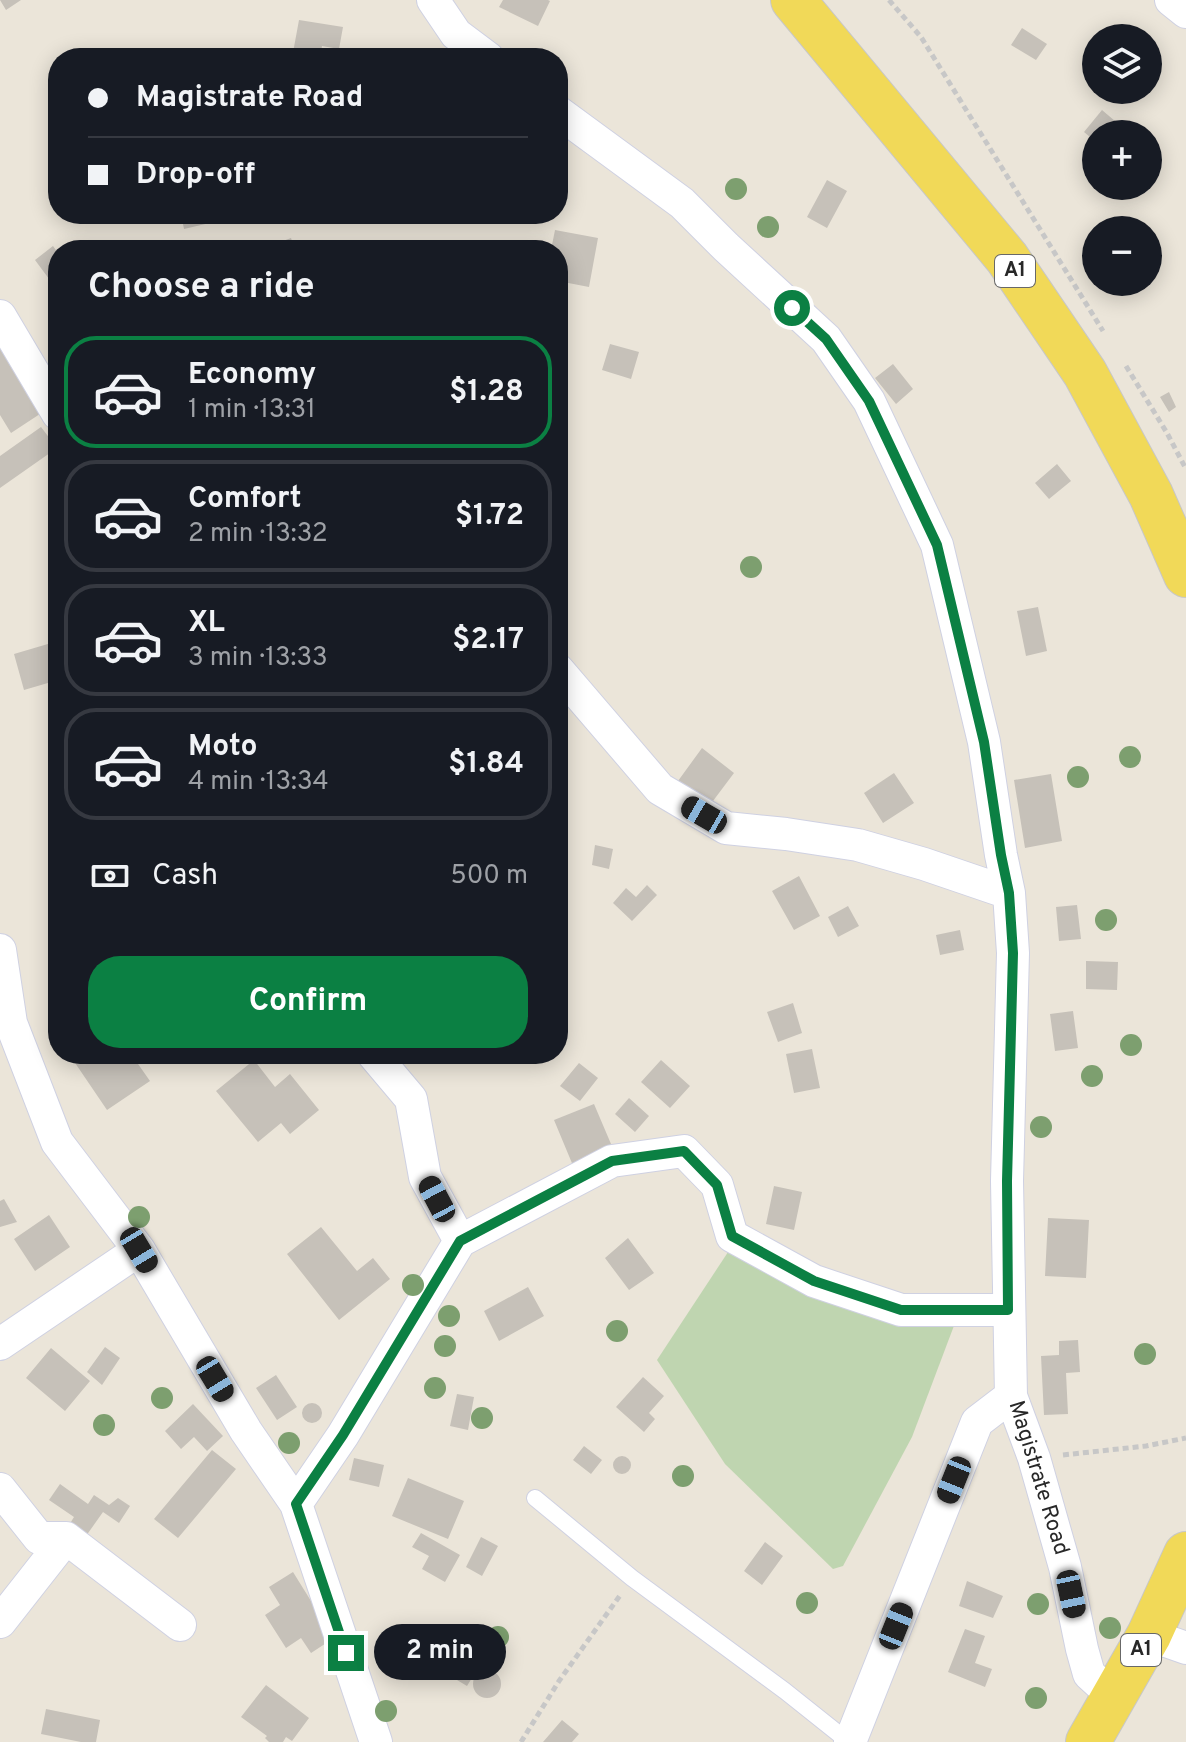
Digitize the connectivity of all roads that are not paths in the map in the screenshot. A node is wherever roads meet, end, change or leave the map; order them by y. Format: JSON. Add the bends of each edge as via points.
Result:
{"nodes":[{"id":1,"x":433,"y":0,"type":"edge"},
{"id":2,"x":793,"y":0,"type":"edge"},
{"id":3,"x":1171,"y":0,"type":"edge"},
{"id":4,"x":1186,"y":12,"type":"edge"},
{"id":5,"x":475,"y":48,"type":"edge"},
{"id":6,"x":568,"y":119,"type":"edge"},
{"id":7,"x":0,"y":316,"type":"edge"},
{"id":8,"x":48,"y":397,"type":"edge"},
{"id":9,"x":1186,"y":575,"type":"edge"},
{"id":10,"x":568,"y":682,"type":"edge"},
{"id":11,"x":1009,"y":893,"type":"junction"},
{"id":12,"x":0,"y":950,"type":"edge"},
{"id":13,"x":381,"y":1064,"type":"edge"},
{"id":14,"x":460,"y":1241,"type":"junction"},
{"id":15,"x":139,"y":1250,"type":"junction"},
{"id":16,"x":1008,"y":1310,"type":"junction"},
{"id":17,"x":0,"y":1344,"type":"edge"},
{"id":18,"x":1011,"y":1396,"type":"junction"},
{"id":19,"x":0,"y":1489,"type":"edge"},
{"id":20,"x":535,"y":1498,"type":"dead end"},
{"id":21,"x":296,"y":1504,"type":"junction"},
{"id":22,"x":66,"y":1538,"type":"junction"},
{"id":23,"x":1186,"y":1554,"type":"edge"},
{"id":24,"x":0,"y":1622,"type":"edge"},
{"id":25,"x":180,"y":1625,"type":"dead end"},
{"id":26,"x":1168,"y":1642,"type":"edge"},
{"id":27,"x":1113,"y":1696,"type":"junction"},
{"id":28,"x":376,"y":1742,"type":"edge"},
{"id":29,"x":849,"y":1742,"type":"edge"},
{"id":30,"x":1088,"y":1742,"type":"edge"}],
"edges":[{"from":1,"to":5,"type":"street","via":[[456,34]]},
{"from":2,"to":9,"type":"main road","number":"A1","via":[[1007,258],[1085,373],[1151,495]]},
{"from":3,"to":4,"type":"street"},
{"from":6,"to":11,"type":"street","name":"Magistrate Road","via":[[682,203],[826,339],[869,401],[937,545],[984,742]]},
{"from":7,"to":8,"type":"street"},
{"from":10,"to":11,"type":"street","via":[[660,789],[726,828],[858,845]]},
{"from":11,"to":16,"type":"street","name":"Magistrate Road","via":[[1013,953]]},
{"from":12,"to":15,"type":"street","via":[[11,1023],[57,1142]]},
{"from":13,"to":14,"type":"street","via":[[411,1099],[425,1177]]},
{"from":14,"to":16,"type":"street","via":[[612,1161],[684,1151],[717,1185],[732,1236],[814,1281],[901,1310]]},
{"from":14,"to":21,"type":"street"},
{"from":15,"to":17,"type":"street"},
{"from":15,"to":21,"type":"street","via":[[246,1431]]},
{"from":16,"to":18,"type":"street","name":"Magistrate Road"},
{"from":18,"to":27,"type":"street","name":"Magistrate Road","via":[[1065,1567],[1089,1674]]},
{"from":18,"to":29,"type":"street","via":[[977,1422]]},
{"from":19,"to":22,"type":"street","via":[[39,1538]]},
{"from":20,"to":29,"type":"lane"},
{"from":21,"to":28,"type":"street"},
{"from":22,"to":24,"type":"street"},
{"from":22,"to":25,"type":"street"},
{"from":23,"to":26,"type":"main road","number":"A1"},
{"from":26,"to":27,"type":"main road","number":"A1"},
{"from":27,"to":30,"type":"main road","number":"A1"}]}
